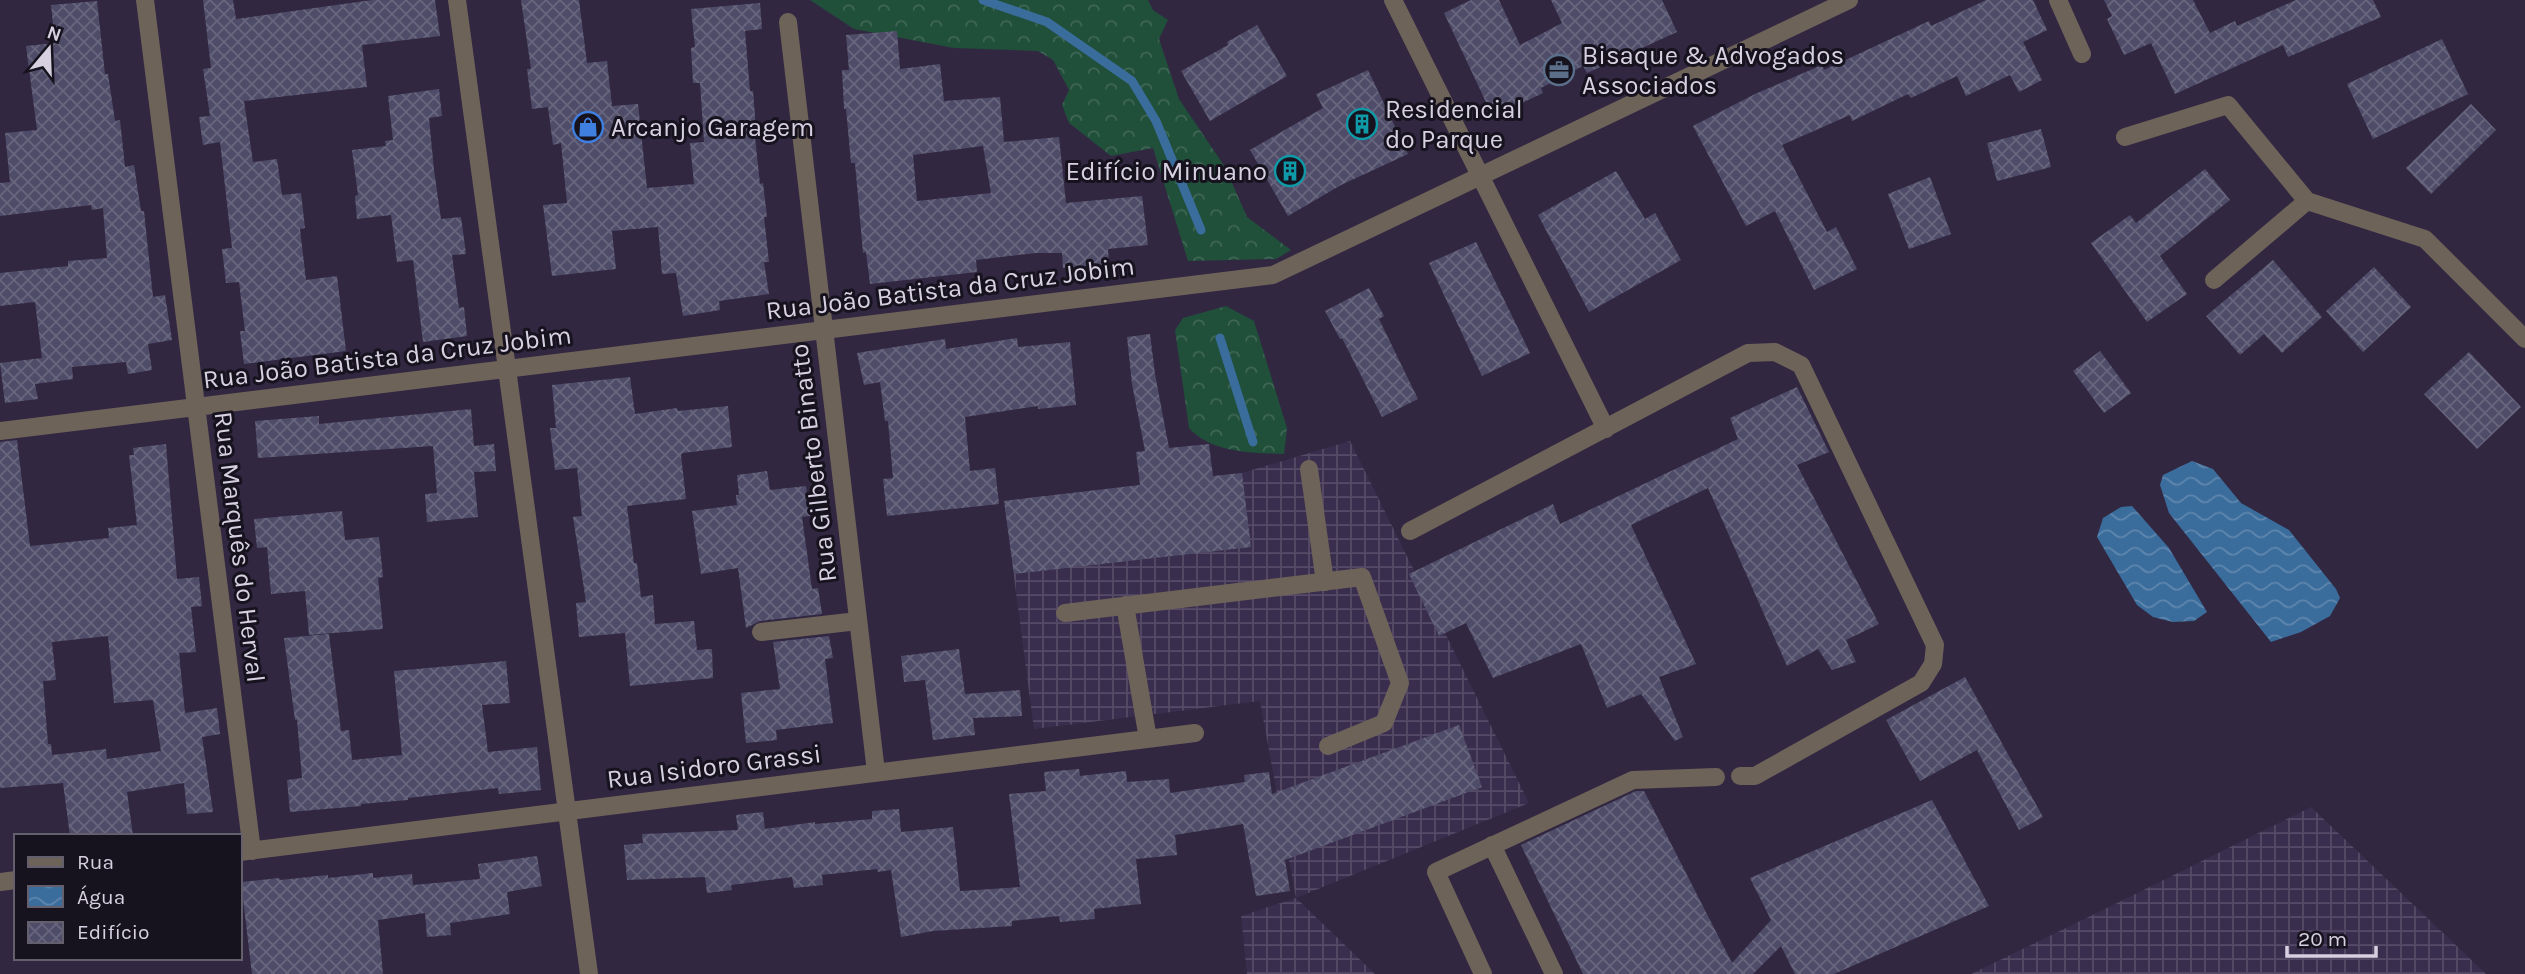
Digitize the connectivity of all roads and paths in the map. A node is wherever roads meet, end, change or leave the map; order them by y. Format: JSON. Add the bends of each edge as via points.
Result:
{"nodes":[{"id":1,"x":145,"y":0,"type":"edge"},
{"id":2,"x":457,"y":0,"type":"edge"},
{"id":3,"x":1393,"y":0,"type":"edge"},
{"id":4,"x":1849,"y":0,"type":"edge"},
{"id":5,"x":2058,"y":0,"type":"edge"},
{"id":6,"x":788,"y":22,"type":"dead end"},
{"id":7,"x":2082,"y":54,"type":"dead end"},
{"id":8,"x":2125,"y":137,"type":"dead end"},
{"id":9,"x":1481,"y":176,"type":"junction"},
{"id":10,"x":2307,"y":201,"type":"junction"},
{"id":11,"x":2214,"y":280,"type":"dead end"},
{"id":12,"x":824,"y":330,"type":"junction"},
{"id":13,"x":2525,"y":339,"type":"edge"},
{"id":14,"x":508,"y":369,"type":"junction"},
{"id":15,"x":196,"y":407,"type":"junction"},
{"id":16,"x":1606,"y":429,"type":"junction"},
{"id":17,"x":0,"y":431,"type":"edge"},
{"id":18,"x":1309,"y":469,"type":"dead end"},
{"id":19,"x":1410,"y":531,"type":"dead end"},
{"id":20,"x":1325,"y":582,"type":"junction"},
{"id":21,"x":1125,"y":606,"type":"junction"},
{"id":22,"x":1065,"y":613,"type":"dead end"},
{"id":23,"x":858,"y":621,"type":"junction"},
{"id":24,"x":761,"y":632,"type":"dead end"},
{"id":25,"x":1195,"y":733,"type":"dead end"},
{"id":26,"x":1148,"y":738,"type":"junction"},
{"id":27,"x":1328,"y":746,"type":"dead end"},
{"id":28,"x":876,"y":772,"type":"junction"},
{"id":29,"x":1740,"y":776,"type":"dead end"},
{"id":30,"x":1716,"y":777,"type":"dead end"},
{"id":31,"x":567,"y":811,"type":"junction"},
{"id":32,"x":1492,"y":845,"type":"junction"},
{"id":33,"x":246,"y":851,"type":"edge"},
{"id":34,"x":589,"y":974,"type":"edge"},
{"id":35,"x":1483,"y":974,"type":"edge"},
{"id":36,"x":1554,"y":974,"type":"edge"}],
"edges":[{"from":1,"to":15,"type":"street","name":"Rua Marquês do Herval"},
{"from":2,"to":14,"type":"street"},
{"from":3,"to":9,"type":"street"},
{"from":4,"to":9,"type":"street","name":"Rua João Batista da Cruz Jobim"},
{"from":5,"to":7,"type":"street"},
{"from":6,"to":12,"type":"street","name":"Rua Gilberto Binatto"},
{"from":8,"to":10,"type":"street","via":[[2228,105]]},
{"from":9,"to":12,"type":"street","name":"Rua João Batista da Cruz Jobim","via":[[1273,275]]},
{"from":9,"to":16,"type":"street"},
{"from":10,"to":11,"type":"street"},
{"from":10,"to":13,"type":"street","via":[[2425,239]]},
{"from":12,"to":14,"type":"street","name":"Rua João Batista da Cruz Jobim"},
{"from":12,"to":23,"type":"street","name":"Rua Gilberto Binatto"},
{"from":14,"to":15,"type":"street","name":"Rua João Batista da Cruz Jobim"},
{"from":14,"to":31,"type":"street"},
{"from":15,"to":17,"type":"street","name":"Rua João Batista da Cruz Jobim"},
{"from":15,"to":33,"type":"street","name":"Rua Marquês do Herval"},
{"from":16,"to":19,"type":"street"},
{"from":16,"to":29,"type":"street","via":[[1748,353],[1775,352],[1801,365],[1935,645],[1933,664],[1921,683],[1755,776]]},
{"from":18,"to":20,"type":"street"},
{"from":20,"to":21,"type":"street"},
{"from":20,"to":27,"type":"street","via":[[1362,577],[1400,683],[1384,723]]},
{"from":21,"to":22,"type":"street"},
{"from":21,"to":26,"type":"street"},
{"from":23,"to":24,"type":"street"},
{"from":23,"to":28,"type":"street","name":"Rua Gilberto Binatto"},
{"from":25,"to":26,"type":"street","name":"Rua Isidoro Grassi"},
{"from":26,"to":28,"type":"street","name":"Rua Isidoro Grassi"},
{"from":28,"to":31,"type":"street","name":"Rua Isidoro Grassi"},
{"from":30,"to":32,"type":"street","via":[[1633,780]]},
{"from":31,"to":33,"type":"street","name":"Rua Isidoro Grassi"},
{"from":31,"to":34,"type":"street"},
{"from":32,"to":35,"type":"street","via":[[1436,872]]},
{"from":32,"to":36,"type":"street"}]}
